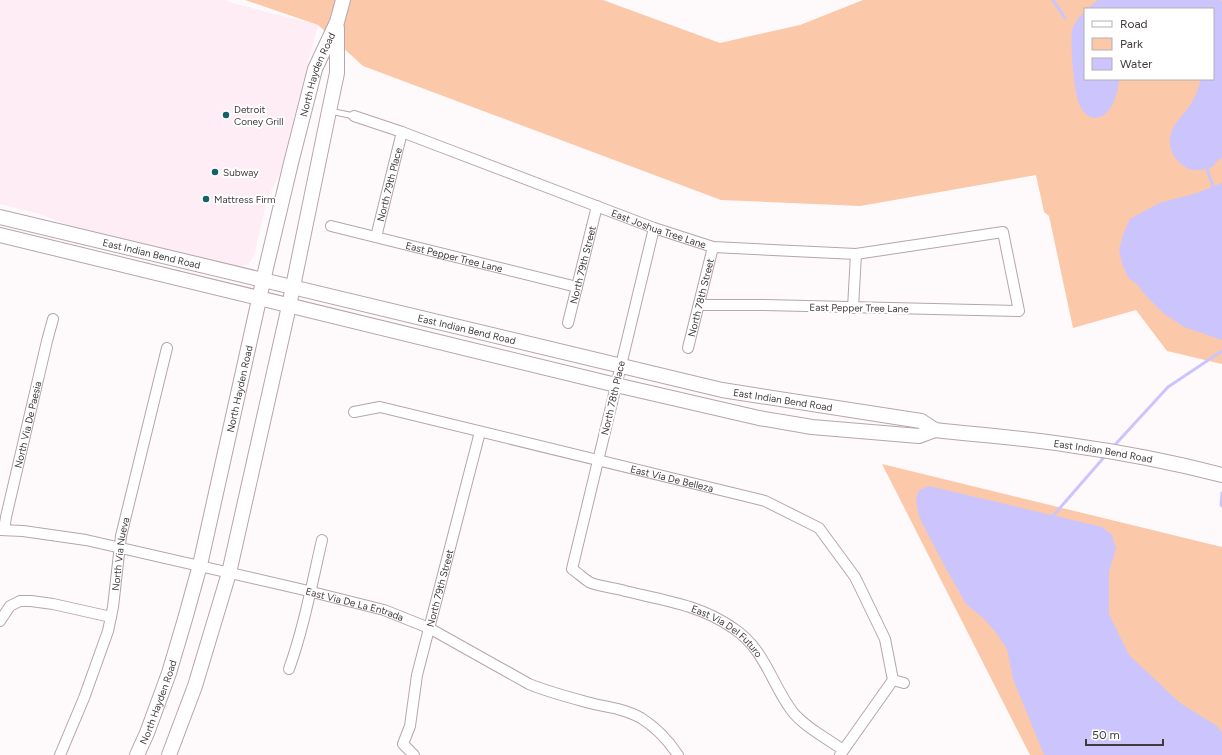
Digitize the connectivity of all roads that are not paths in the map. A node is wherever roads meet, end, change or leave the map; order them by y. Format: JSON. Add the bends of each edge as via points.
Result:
{"nodes":[{"id":1,"x":343,"y":0,"type":"edge"},
{"id":2,"x":338,"y":22,"type":"junction"},
{"id":3,"x":329,"y":111,"type":"junction"},
{"id":4,"x":354,"y":116,"type":"joint"},
{"id":5,"x":402,"y":132,"type":"junction"},
{"id":6,"x":596,"y":206,"type":"junction"},
{"id":7,"x":0,"y":217,"type":"edge"},
{"id":8,"x":331,"y":226,"type":"dead end"},
{"id":9,"x":654,"y":228,"type":"junction"},
{"id":10,"x":0,"y":235,"type":"edge"},
{"id":11,"x":376,"y":237,"type":"junction"},
{"id":12,"x":713,"y":247,"type":"junction"},
{"id":13,"x":856,"y":254,"type":"junction"},
{"id":14,"x":264,"y":280,"type":"junction"},
{"id":15,"x":293,"y":286,"type":"junction"},
{"id":16,"x":577,"y":287,"type":"junction"},
{"id":17,"x":260,"y":299,"type":"junction"},
{"id":18,"x":699,"y":305,"type":"junction"},
{"id":19,"x":289,"y":306,"type":"junction"},
{"id":20,"x":853,"y":308,"type":"junction"},
{"id":21,"x":1019,"y":311,"type":"joint"},
{"id":22,"x":53,"y":319,"type":"dead end"},
{"id":23,"x":568,"y":323,"type":"dead end"},
{"id":24,"x":167,"y":348,"type":"dead end"},
{"id":25,"x":688,"y":348,"type":"dead end"},
{"id":26,"x":620,"y":366,"type":"junction"},
{"id":27,"x":616,"y":385,"type":"junction"},
{"id":28,"x":354,"y":412,"type":"dead end"},
{"id":29,"x":935,"y":430,"type":"junction"},
{"id":30,"x":480,"y":432,"type":"junction"},
{"id":31,"x":598,"y":460,"type":"junction"},
{"id":32,"x":1222,"y":475,"type":"edge"},
{"id":33,"x":2,"y":530,"type":"edge"},
{"id":34,"x":322,"y":540,"type":"dead end"},
{"id":35,"x":120,"y":548,"type":"junction"},
{"id":36,"x":200,"y":565,"type":"junction"},
{"id":37,"x":572,"y":569,"type":"joint"},
{"id":38,"x":229,"y":573,"type":"junction"},
{"id":39,"x":310,"y":592,"type":"junction"},
{"id":40,"x":111,"y":617,"type":"junction"},
{"id":41,"x":0,"y":621,"type":"edge"},
{"id":42,"x":429,"y":628,"type":"junction"},
{"id":43,"x":289,"y":669,"type":"dead end"},
{"id":44,"x":893,"y":680,"type":"junction"},
{"id":45,"x":904,"y":683,"type":"dead end"},
{"id":46,"x":841,"y":753,"type":"edge"},
{"id":47,"x":60,"y":755,"type":"edge"},
{"id":48,"x":137,"y":755,"type":"edge"},
{"id":49,"x":170,"y":755,"type":"edge"},
{"id":50,"x":414,"y":755,"type":"edge"},
{"id":51,"x":678,"y":755,"type":"edge"}],
"edges":[{"from":1,"to":2,"type":"main road","name":"North Hayden Road"},
{"from":2,"to":3,"type":"main road","name":"North Hayden Road","via":[[337,73]]},
{"from":2,"to":14,"type":"main road","name":"North Hayden Road","via":[[315,69]]},
{"from":3,"to":4,"type":"lane","name":"East Joshua Tree Lane"},
{"from":3,"to":15,"type":"main road","name":"North Hayden Road"},
{"from":4,"to":5,"type":"street","name":"East Joshua Tree Lane"},
{"from":5,"to":6,"type":"street","name":"East Joshua Tree Lane"},
{"from":5,"to":11,"type":"street","name":"North 79th Place"},
{"from":6,"to":9,"type":"street","name":"East Joshua Tree Lane"},
{"from":6,"to":16,"type":"street","name":"North 79th Street"},
{"from":7,"to":14,"type":"main road","name":"East Indian Bend Road"},
{"from":8,"to":11,"type":"street","name":"East Pepper Tree Lane"},
{"from":9,"to":12,"type":"street","name":"East Joshua Tree Lane"},
{"from":9,"to":26,"type":"street","name":"North 78th Place"},
{"from":10,"to":17,"type":"main road","name":"East Indian Bend Road"},
{"from":11,"to":16,"type":"street","name":"East Pepper Tree Lane"},
{"from":12,"to":13,"type":"street","name":"East Joshua Tree Lane"},
{"from":12,"to":18,"type":"street","name":"North 78th Street"},
{"from":13,"to":20,"type":"street"},
{"from":13,"to":21,"type":"street","name":"East Joshua Tree Lane","via":[[1003,232]]},
{"from":14,"to":15,"type":"main road","name":"East Indian Bend Road"},
{"from":14,"to":17,"type":"main road","name":"North Hayden Road"},
{"from":15,"to":19,"type":"main road","name":"North Hayden Road"},
{"from":15,"to":26,"type":"main road","name":"East Indian Bend Road"},
{"from":16,"to":23,"type":"street","name":"North 79th Street"},
{"from":17,"to":19,"type":"main road","name":"East Indian Bend Road"},
{"from":17,"to":36,"type":"main road","name":"North Hayden Road"},
{"from":18,"to":20,"type":"street","name":"East Pepper Tree Lane"},
{"from":18,"to":25,"type":"street","name":"North 78th Street"},
{"from":19,"to":27,"type":"main road","name":"East Indian Bend Road"},
{"from":19,"to":38,"type":"main road","name":"North Hayden Road"},
{"from":20,"to":21,"type":"street","name":"East Pepper Tree Lane"},
{"from":22,"to":33,"type":"street","name":"North Via De Paesia"},
{"from":24,"to":35,"type":"street","name":"North Via Nueva"},
{"from":26,"to":27,"type":"street","name":"North 78th Place"},
{"from":26,"to":29,"type":"main road","name":"East Indian Bend Road","via":[[722,390],[921,421]]},
{"from":27,"to":29,"type":"main road","name":"East Indian Bend Road","via":[[759,418],[812,427],[919,436]]},
{"from":27,"to":31,"type":"street","name":"North 78th Place"},
{"from":28,"to":30,"type":"street","name":"East Via De Belleza","via":[[380,407]]},
{"from":29,"to":32,"type":"main road","name":"East Indian Bend Road","via":[[1089,448],[1179,464]]},
{"from":30,"to":31,"type":"street","name":"East Via De Belleza"},
{"from":30,"to":42,"type":"street","name":"North 79th Street"},
{"from":31,"to":37,"type":"street","name":"North 78th Place"},
{"from":31,"to":44,"type":"street","name":"East Via De Belleza","via":[[765,501],[819,528],[855,578],[885,639]]},
{"from":33,"to":35,"type":"street","name":"East Via De La Entrada","via":[[54,534]]},
{"from":34,"to":39,"type":"street"},
{"from":35,"to":36,"type":"street","name":"East Via De La Entrada"},
{"from":35,"to":40,"type":"street","name":"North Via Nueva"},
{"from":36,"to":38,"type":"street","name":"East Via De La Entrada"},
{"from":36,"to":48,"type":"main road","name":"North Hayden Road","via":[[169,673]]},
{"from":37,"to":46,"type":"street","name":"East Via Del Futuro","via":[[590,582],[691,606],[734,628],[765,662],[793,713]]},
{"from":38,"to":39,"type":"street","name":"East Via De La Entrada"},
{"from":38,"to":49,"type":"main road","name":"North Hayden Road","via":[[195,686]]},
{"from":39,"to":42,"type":"street","name":"East Via De La Entrada","via":[[384,610]]},
{"from":39,"to":43,"type":"street"},
{"from":40,"to":41,"type":"street","via":[[53,604],[20,601],[10,606]]},
{"from":40,"to":47,"type":"street","name":"North Via Nueva","via":[[94,673]]},
{"from":42,"to":50,"type":"street","name":"North 79th Street","via":[[417,675],[410,726],[403,744]]},
{"from":42,"to":51,"type":"street","name":"East Via De La Entrada","via":[[537,687],[558,695],[622,710],[640,718],[656,728]]},
{"from":44,"to":45,"type":"street"},
{"from":44,"to":46,"type":"street"}]}
